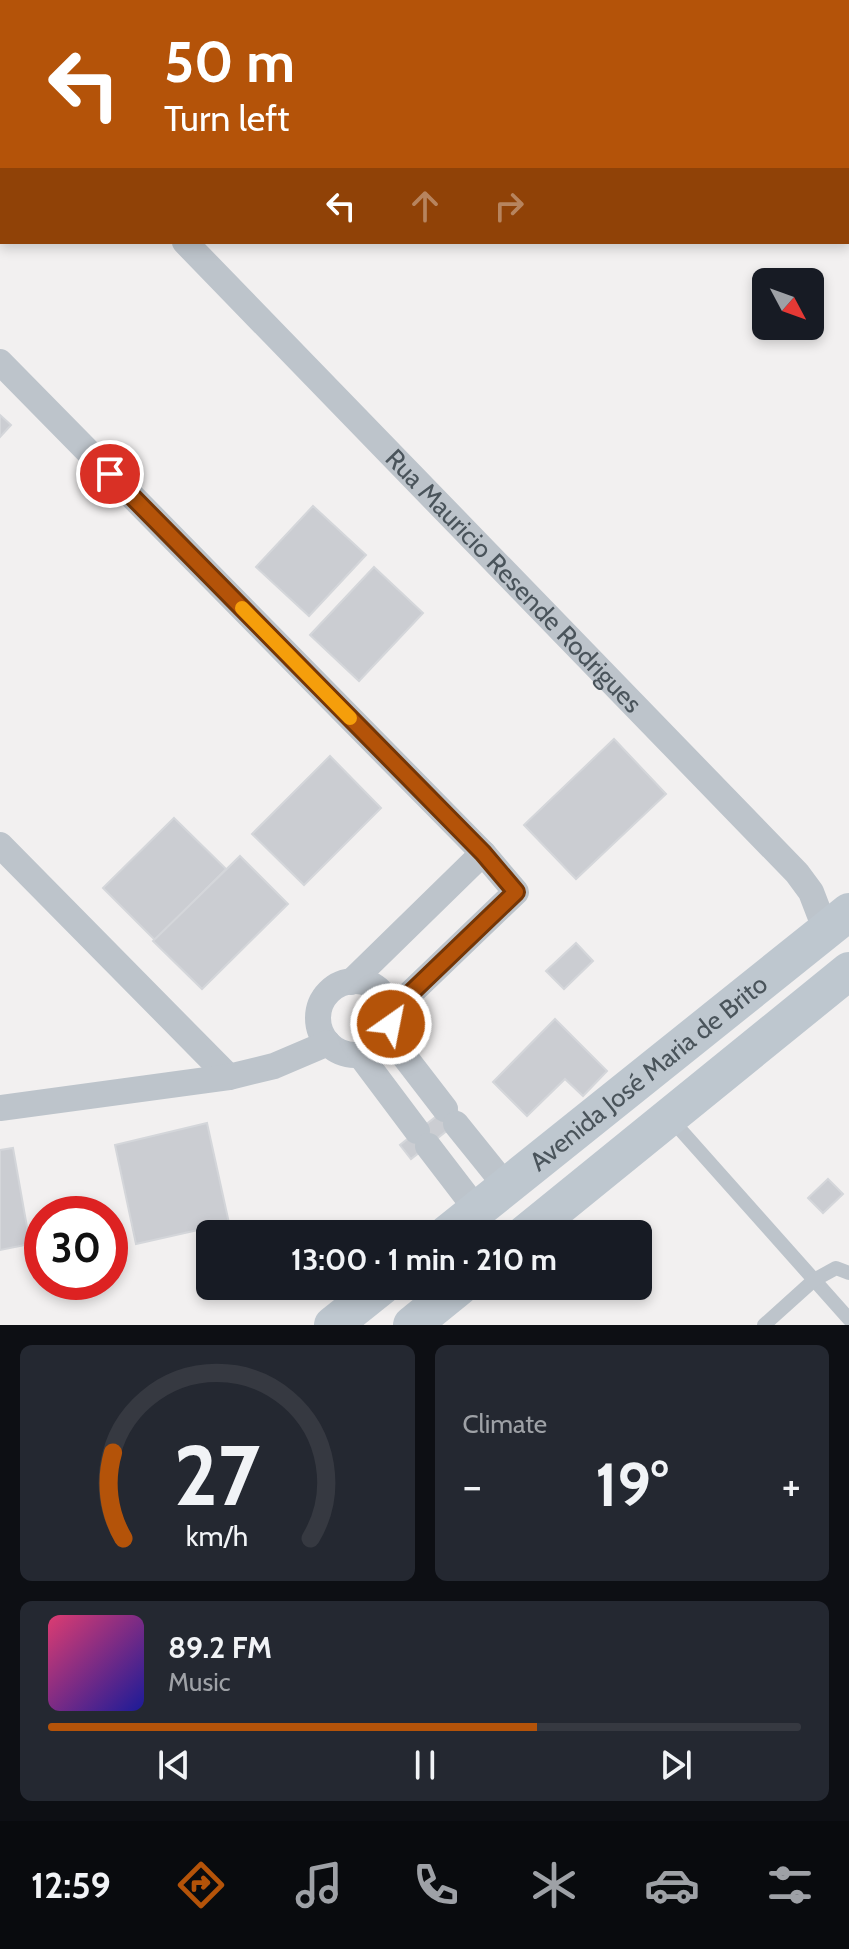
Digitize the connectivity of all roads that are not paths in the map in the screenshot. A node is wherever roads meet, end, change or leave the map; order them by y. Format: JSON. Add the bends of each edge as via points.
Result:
{"nodes":[{"id":1,"x":187,"y":244,"type":"edge"},
{"id":2,"x":0,"y":362,"type":"edge"},
{"id":3,"x":0,"y":845,"type":"edge"},
{"id":4,"x":483,"y":853,"type":"junction"},
{"id":5,"x":837,"y":922,"type":"edge"},
{"id":6,"x":849,"y":971,"type":"edge"},
{"id":7,"x":351,"y":982,"type":"junction"},
{"id":8,"x":389,"y":1023,"type":"junction"},
{"id":9,"x":328,"y":1043,"type":"junction"},
{"id":10,"x":360,"y":1055,"type":"junction"},
{"id":11,"x":229,"y":1077,"type":"junction"},
{"id":12,"x":0,"y":1108,"type":"edge"},
{"id":13,"x":446,"y":1111,"type":"junction"},
{"id":14,"x":670,"y":1117,"type":"junction"},
{"id":15,"x":418,"y":1133,"type":"junction"},
{"id":16,"x":506,"y":1186,"type":"junction"},
{"id":17,"x":477,"y":1210,"type":"junction"},
{"id":18,"x":464,"y":1220,"type":"edge"},
{"id":19,"x":542,"y":1220,"type":"edge"},
{"id":20,"x":849,"y":1273,"type":"edge"},
{"id":21,"x":814,"y":1280,"type":"junction"},
{"id":22,"x":364,"y":1300,"type":"edge"},
{"id":23,"x":443,"y":1300,"type":"edge"},
{"id":24,"x":849,"y":1319,"type":"edge"},
{"id":25,"x":333,"y":1325,"type":"edge"},
{"id":26,"x":412,"y":1325,"type":"edge"},
{"id":27,"x":764,"y":1325,"type":"edge"}],
"edges":[{"from":1,"to":5,"type":"street","name":"Rua Mauricio Resende Rodrigues","via":[[797,873]]},
{"from":2,"to":4,"type":"street"},
{"from":3,"to":11,"type":"street"},
{"from":4,"to":7,"type":"street"},
{"from":4,"to":8,"type":"street","via":[[516,892]]},
{"from":5,"to":16,"type":"main road","name":"Avenida José Maria de Brito"},
{"from":6,"to":14,"type":"main road","name":"Avenida José Maria de Brito"},
{"from":7,"to":8,"type":"street","via":[[381,992]]},
{"from":7,"to":9,"type":"street","via":[[330,991],[319,1011],[321,1034]]},
{"from":8,"to":10,"type":"street","via":[[381,1044]]},
{"from":8,"to":13,"type":"street"},
{"from":9,"to":10,"type":"street","via":[[348,1055]]},
{"from":9,"to":11,"type":"street","via":[[274,1066]]},
{"from":10,"to":15,"type":"street"},
{"from":11,"to":12,"type":"street"},
{"from":13,"to":15,"type":"street"},
{"from":13,"to":16,"type":"street"},
{"from":14,"to":19,"type":"main road","name":"Avenida José Maria de Brito"},
{"from":14,"to":21,"type":"lane"},
{"from":15,"to":17,"type":"street"},
{"from":16,"to":17,"type":"main road","name":"Avenida José Maria de Brito"},
{"from":17,"to":18,"type":"main road","name":"Avenida José Maria de Brito"},
{"from":20,"to":21,"type":"lane","via":[[836,1268]]},
{"from":21,"to":24,"type":"lane"},
{"from":21,"to":27,"type":"lane"},
{"from":22,"to":25,"type":"main road"},
{"from":23,"to":26,"type":"main road"}]}
